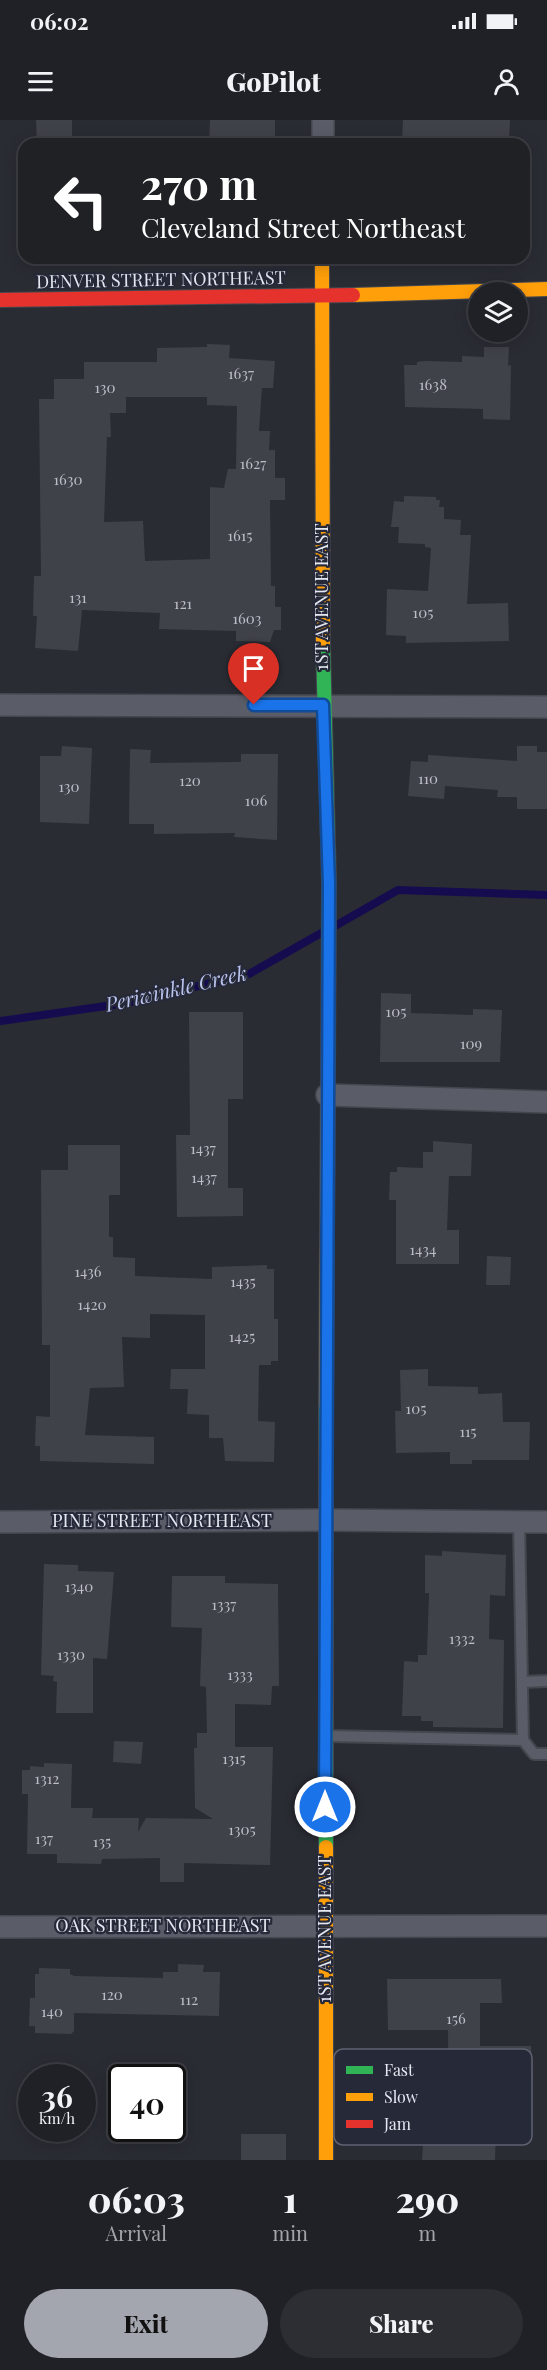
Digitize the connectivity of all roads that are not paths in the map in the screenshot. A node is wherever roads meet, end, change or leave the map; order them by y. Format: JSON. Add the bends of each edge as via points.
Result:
{"nodes":[{"id":1,"x":323,"y":120,"type":"edge"},
{"id":2,"x":323,"y":138,"type":"edge"},
{"id":3,"x":322,"y":264,"type":"edge"},
{"id":4,"x":547,"y":289,"type":"edge"},
{"id":5,"x":322,"y":296,"type":"junction"},
{"id":6,"x":0,"y":300,"type":"edge"},
{"id":7,"x":0,"y":705,"type":"edge"},
{"id":8,"x":323,"y":705,"type":"junction"},
{"id":9,"x":547,"y":707,"type":"edge"},
{"id":10,"x":327,"y":1095,"type":"junction"},
{"id":11,"x":547,"y":1102,"type":"edge"},
{"id":12,"x":325,"y":1520,"type":"junction"},
{"id":13,"x":519,"y":1521,"type":"junction"},
{"id":14,"x":0,"y":1522,"type":"edge"},
{"id":15,"x":547,"y":1522,"type":"edge"},
{"id":16,"x":547,"y":1681,"type":"edge"},
{"id":17,"x":523,"y":1682,"type":"junction"},
{"id":18,"x":325,"y":1736,"type":"junction"},
{"id":19,"x":523,"y":1740,"type":"junction"},
{"id":20,"x":547,"y":1754,"type":"edge"},
{"id":21,"x":325,"y":1926,"type":"junction"},
{"id":22,"x":547,"y":1926,"type":"edge"},
{"id":23,"x":0,"y":1927,"type":"edge"},
{"id":24,"x":326,"y":2160,"type":"edge"}],
"edges":[{"from":1,"to":2,"type":"street"},
{"from":3,"to":5,"type":"street","name":"1ST AVENUE EAST"},
{"from":4,"to":5,"type":"street","name":"DENVER STREET NORTHEAST"},
{"from":5,"to":6,"type":"street","name":"DENVER STREET NORTHEAST"},
{"from":5,"to":8,"type":"street","name":"1ST AVENUE EAST"},
{"from":7,"to":8,"type":"street"},
{"from":8,"to":9,"type":"street"},
{"from":8,"to":10,"type":"street","name":"1ST AVENUE EAST","via":[[329,884]]},
{"from":10,"to":11,"type":"street"},
{"from":10,"to":12,"type":"street","name":"1ST AVENUE EAST"},
{"from":12,"to":13,"type":"street","name":"PINE STREET NORTHEAST"},
{"from":12,"to":14,"type":"street","name":"PINE STREET NORTHEAST"},
{"from":12,"to":18,"type":"street","name":"1ST AVENUE EAST"},
{"from":13,"to":15,"type":"street","name":"PINE STREET NORTHEAST"},
{"from":13,"to":17,"type":"lane"},
{"from":16,"to":17,"type":"lane"},
{"from":17,"to":19,"type":"lane"},
{"from":18,"to":19,"type":"lane"},
{"from":18,"to":21,"type":"street","name":"1ST AVENUE EAST"},
{"from":19,"to":20,"type":"lane","via":[[534,1754]]},
{"from":21,"to":22,"type":"street","name":"OAK STREET NORTHEAST"},
{"from":21,"to":23,"type":"street","name":"OAK STREET NORTHEAST"},
{"from":21,"to":24,"type":"street","name":"1ST AVENUE EAST"}]}
